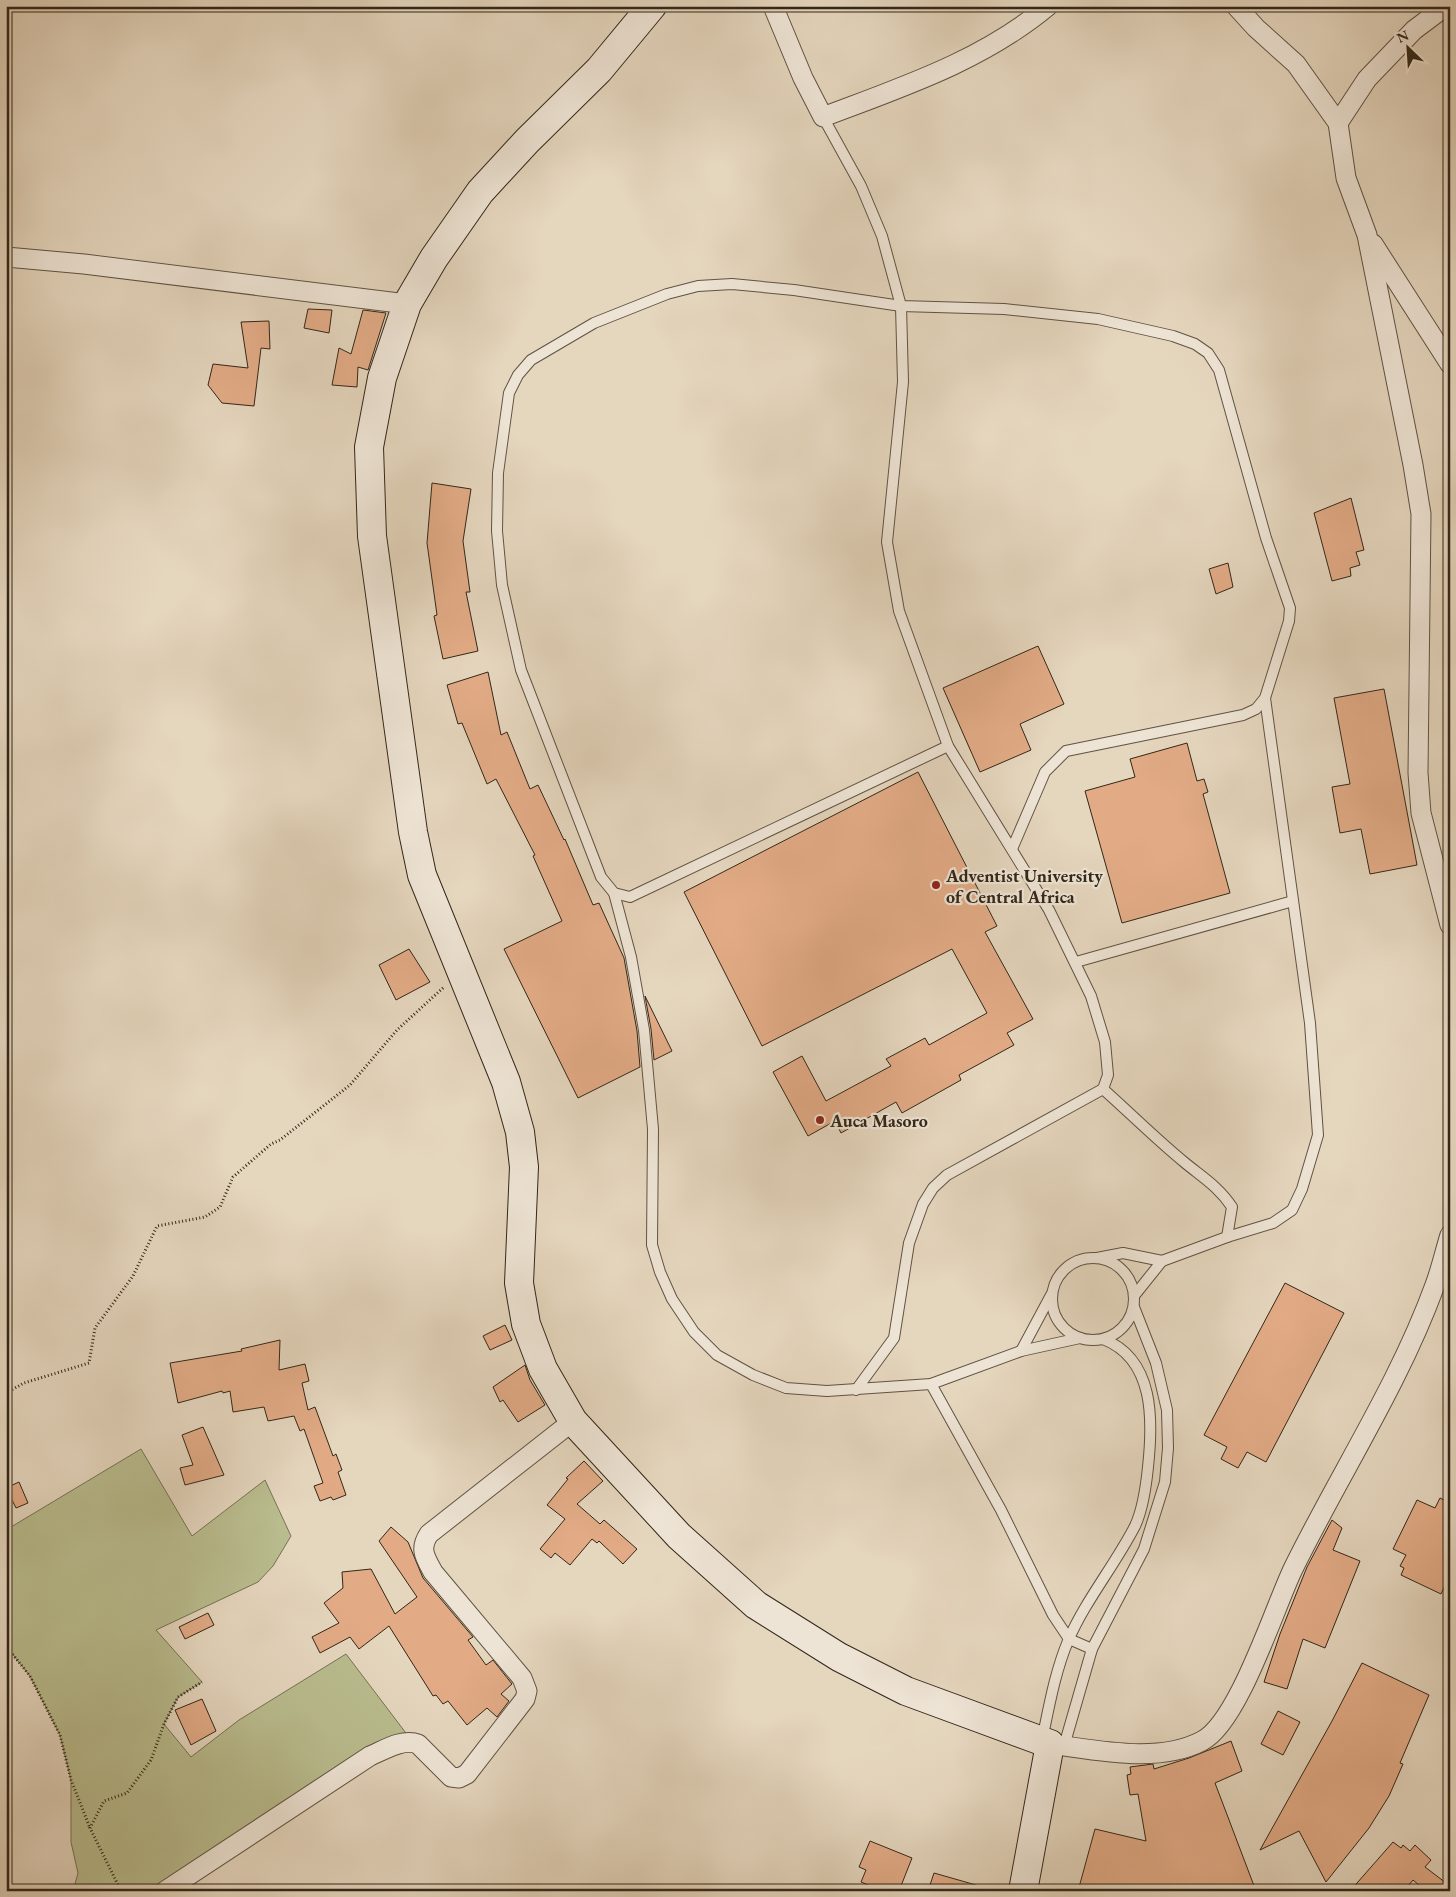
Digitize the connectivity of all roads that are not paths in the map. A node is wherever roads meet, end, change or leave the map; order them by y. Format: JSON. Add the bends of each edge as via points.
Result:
{"nodes":[{"id":1,"x":652,"y":6,"type":"edge"},
{"id":2,"x":773,"y":6,"type":"edge"},
{"id":3,"x":1048,"y":6,"type":"edge"},
{"id":4,"x":1236,"y":6,"type":"edge"},
{"id":5,"x":1446,"y":6,"type":"edge"},
{"id":6,"x":823,"y":117,"type":"junction"},
{"id":7,"x":1338,"y":123,"type":"junction"},
{"id":8,"x":1367,"y":235,"type":"junction"},
{"id":9,"x":6,"y":257,"type":"edge"},
{"id":10,"x":407,"y":304,"type":"junction"},
{"id":11,"x":901,"y":306,"type":"junction"},
{"id":12,"x":1450,"y":364,"type":"edge"},
{"id":13,"x":1265,"y":698,"type":"junction"},
{"id":14,"x":948,"y":746,"type":"junction"},
{"id":15,"x":1012,"y":849,"type":"junction"},
{"id":16,"x":614,"y":893,"type":"junction"},
{"id":17,"x":1293,"y":901,"type":"junction"},
{"id":18,"x":1450,"y":925,"type":"edge"},
{"id":19,"x":1076,"y":962,"type":"junction"},
{"id":20,"x":1103,"y":1089,"type":"junction"},
{"id":21,"x":1450,"y":1235,"type":"edge"},
{"id":22,"x":1227,"y":1237,"type":"junction"},
{"id":23,"x":1096,"y":1259,"type":"junction"},
{"id":24,"x":1162,"y":1261,"type":"junction"},
{"id":25,"x":1053,"y":1292,"type":"junction"},
{"id":26,"x":1134,"y":1296,"type":"junction"},
{"id":27,"x":1134,"y":1307,"type":"junction"},
{"id":28,"x":1080,"y":1338,"type":"junction"},
{"id":29,"x":1103,"y":1340,"type":"junction"},
{"id":30,"x":1021,"y":1351,"type":"junction"},
{"id":31,"x":931,"y":1384,"type":"junction"},
{"id":32,"x":856,"y":1390,"type":"junction"},
{"id":33,"x":573,"y":1421,"type":"junction"},
{"id":34,"x":1069,"y":1639,"type":"junction"},
{"id":35,"x":1092,"y":1649,"type":"junction"},
{"id":36,"x":1052,"y":1744,"type":"junction"},
{"id":37,"x":165,"y":1891,"type":"edge"},
{"id":38,"x":1023,"y":1891,"type":"edge"}],
"edges":[{"from":1,"to":10,"type":"street","via":[[599,70],[480,192]]},
{"from":2,"to":6,"type":"street"},
{"from":3,"to":6,"type":"street","via":[[989,49],[934,75]]},
{"from":4,"to":7,"type":"street","via":[[1296,64]]},
{"from":5,"to":7,"type":"street","via":[[1414,30],[1367,79]]},
{"from":6,"to":11,"type":"lane","via":[[861,186],[882,236]]},
{"from":7,"to":8,"type":"street","via":[[1346,178]]},
{"from":8,"to":12,"type":"street"},
{"from":8,"to":18,"type":"street","via":[[1420,514],[1418,774],[1421,813]]},
{"from":9,"to":10,"type":"street"},
{"from":10,"to":33,"type":"street","via":[[382,378],[369,448],[372,536],[413,832],[422,875],[506,1082],[520,1132],[524,1167],[519,1283],[526,1324],[543,1369]]},
{"from":11,"to":13,"type":"lane","via":[[1004,309],[1098,319],[1173,336],[1208,353],[1219,370],[1266,538],[1290,608],[1289,621]]},
{"from":11,"to":14,"type":"lane","via":[[903,382],[887,542],[899,611]]},
{"from":11,"to":16,"type":"lane","via":[[794,290],[732,284],[698,286],[667,294],[594,323],[532,360],[518,375],[509,394],[498,473],[497,531],[502,585],[521,670],[602,876]]},
{"from":13,"to":15,"type":"lane","via":[[1256,709],[1243,715],[1066,751],[1045,772]]},
{"from":13,"to":17,"type":"lane"},
{"from":14,"to":15,"type":"lane"},
{"from":14,"to":16,"type":"lane","via":[[630,897]]},
{"from":15,"to":19,"type":"lane","via":[[1050,910]]},
{"from":16,"to":32,"type":"lane","via":[[644,1030],[653,1129],[652,1245],[672,1299],[694,1332],[717,1355],[753,1375],[786,1388]]},
{"from":17,"to":19,"type":"lane"},
{"from":17,"to":22,"type":"lane","via":[[1310,1023],[1318,1135],[1302,1189],[1292,1210],[1273,1222]]},
{"from":19,"to":20,"type":"lane","via":[[1091,996],[1105,1042],[1108,1075]]},
{"from":20,"to":22,"type":"lane","via":[[1223,1194],[1232,1207]]},
{"from":20,"to":32,"type":"lane","via":[[947,1176],[933,1188],[923,1204],[909,1243],[894,1338]]},
{"from":21,"to":36,"type":"street","via":[[1435,1285],[1406,1352],[1292,1571],[1251,1667],[1220,1726],[1203,1741],[1156,1755]]},
{"from":22,"to":24,"type":"lane"},
{"from":23,"to":24,"type":"lane","via":[[1123,1253]]},
{"from":23,"to":25,"type":"lane","via":[[1073,1264],[1057,1280]]},
{"from":23,"to":26,"type":"lane","via":[[1122,1270],[1132,1284]]},
{"from":24,"to":26,"type":"lane"},
{"from":25,"to":28,"type":"lane","via":[[1052,1303],[1061,1325]]},
{"from":25,"to":30,"type":"lane"},
{"from":26,"to":27,"type":"lane"},
{"from":27,"to":29,"type":"lane","via":[[1123,1328]]},
{"from":27,"to":35,"type":"lane","via":[[1156,1363],[1167,1410],[1168,1448],[1164,1482],[1144,1549]]},
{"from":28,"to":29,"type":"lane"},
{"from":28,"to":30,"type":"lane"},
{"from":29,"to":34,"type":"lane","via":[[1115,1344],[1136,1364],[1151,1412],[1152,1434],[1146,1482],[1135,1525]]},
{"from":30,"to":31,"type":"lane"},
{"from":31,"to":32,"type":"lane"},
{"from":31,"to":34,"type":"lane"},
{"from":33,"to":36,"type":"street","via":[[679,1536],[756,1605],[839,1657],[906,1690]]},
{"from":33,"to":37,"type":"street","via":[[429,1534],[423,1543],[423,1552],[433,1572],[522,1678],[527,1691],[525,1699],[467,1774],[458,1778],[451,1776],[418,1744],[412,1742],[389,1747],[370,1756]]},
{"from":34,"to":35,"type":"lane"},
{"from":34,"to":36,"type":"lane","via":[[1060,1661]]},
{"from":35,"to":36,"type":"lane"},
{"from":36,"to":38,"type":"street"}]}
